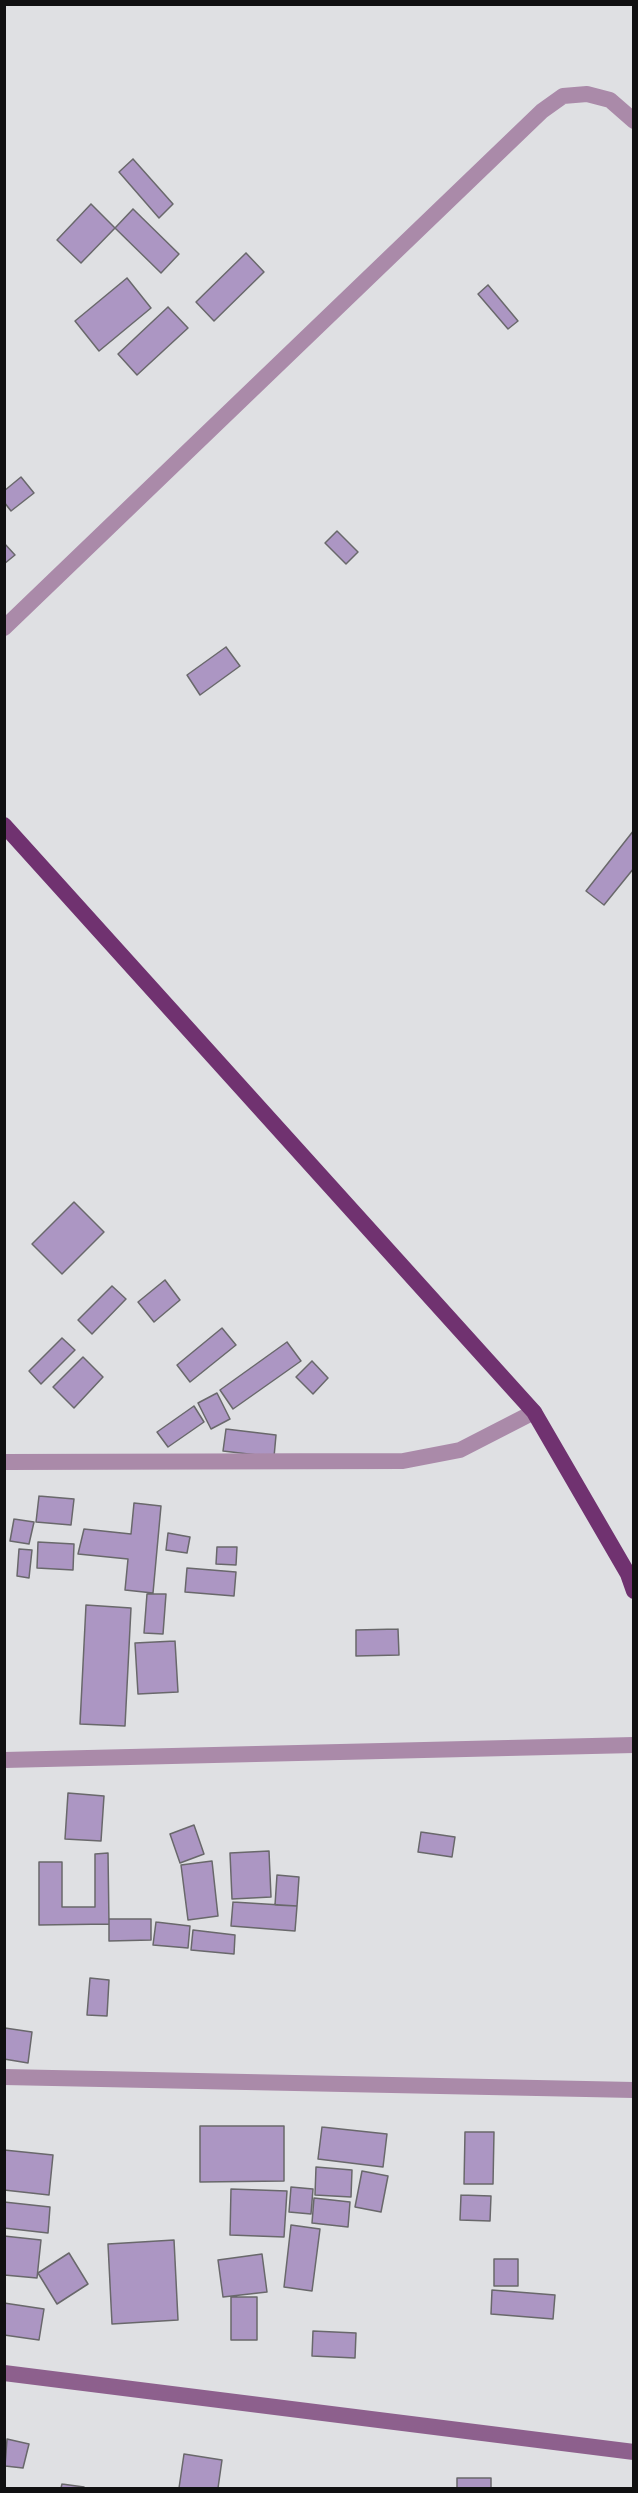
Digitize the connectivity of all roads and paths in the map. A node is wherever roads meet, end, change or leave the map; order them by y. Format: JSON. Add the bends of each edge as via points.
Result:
{"nodes":[{"id":1,"x":633,"y":121,"type":"edge"},
{"id":2,"x":4,"y":628,"type":"edge"},
{"id":3,"x":4,"y":825,"type":"edge"},
{"id":4,"x":534,"y":1412,"type":"junction"},
{"id":5,"x":4,"y":1462,"type":"edge"},
{"id":6,"x":633,"y":1591,"type":"edge"},
{"id":7,"x":633,"y":1745,"type":"edge"},
{"id":8,"x":4,"y":1760,"type":"edge"},
{"id":9,"x":4,"y":2078,"type":"edge"},
{"id":10,"x":633,"y":2090,"type":"edge"},
{"id":11,"x":4,"y":2373,"type":"edge"},
{"id":12,"x":633,"y":2452,"type":"edge"}],
"edges":[{"from":1,"to":2,"type":"street","via":[[610,100],[587,94],[563,96],[542,111]]},
{"from":3,"to":4,"type":"highway"},
{"from":4,"to":5,"type":"street","via":[[460,1450],[403,1461]]},
{"from":4,"to":6,"type":"highway","via":[[628,1574]]},
{"from":7,"to":8,"type":"street"},
{"from":9,"to":10,"type":"street"},
{"from":11,"to":12,"type":"main road"}]}
